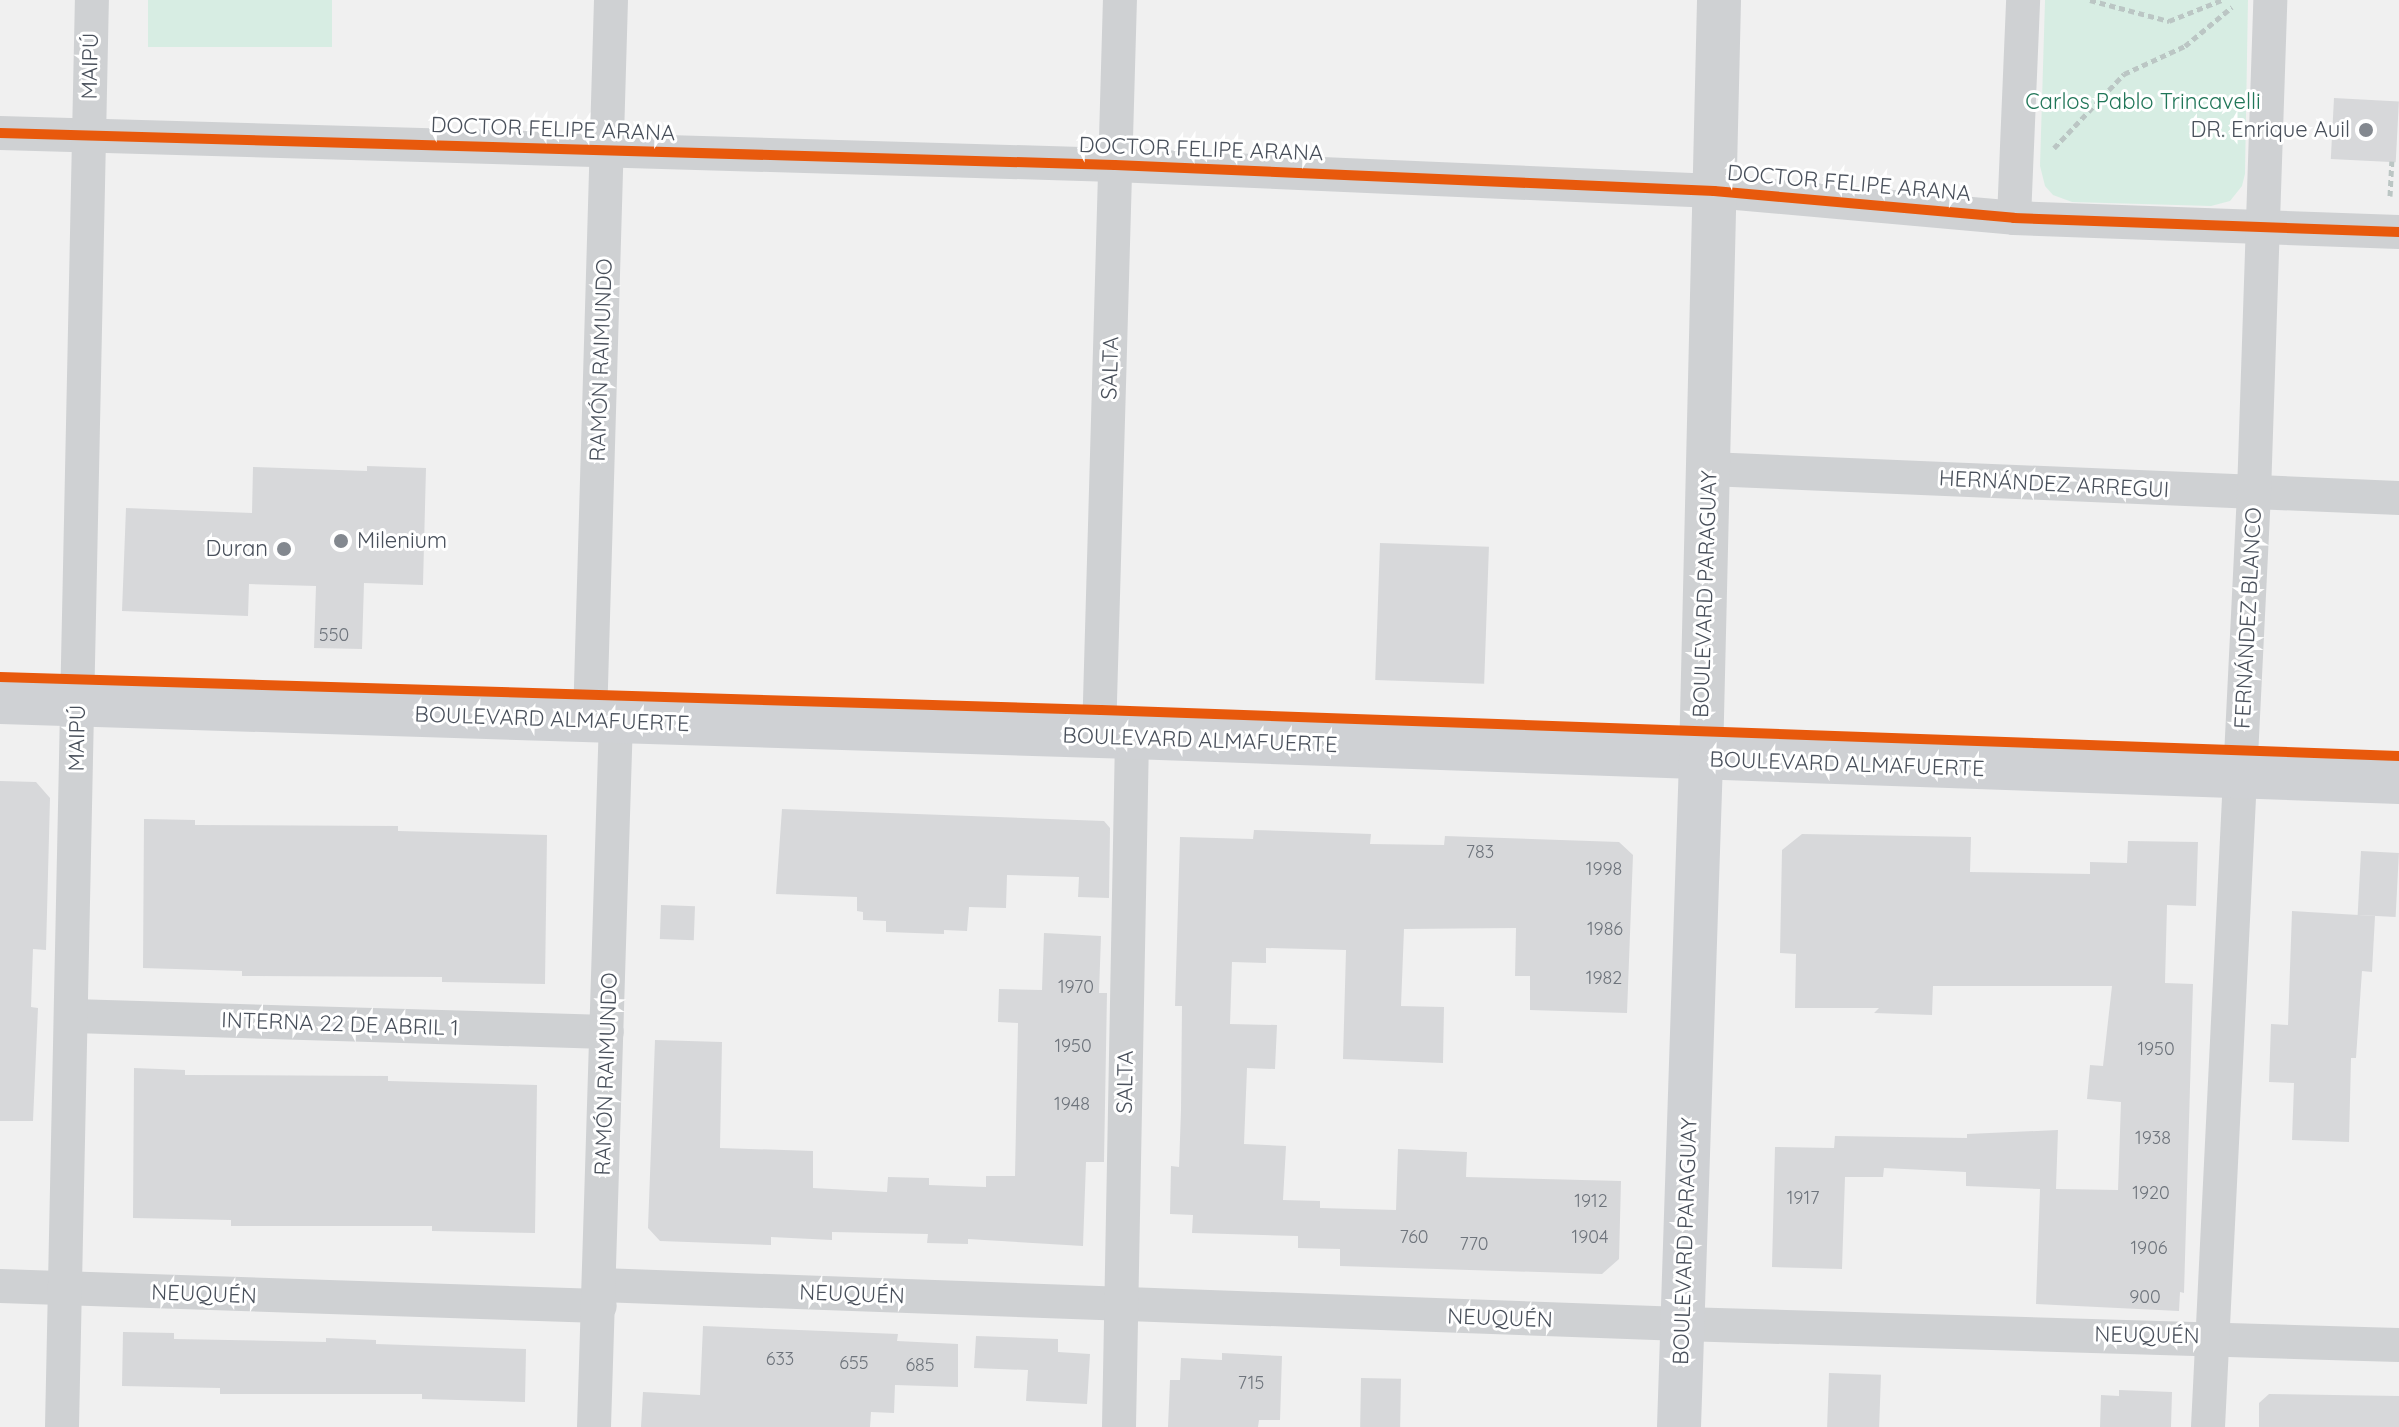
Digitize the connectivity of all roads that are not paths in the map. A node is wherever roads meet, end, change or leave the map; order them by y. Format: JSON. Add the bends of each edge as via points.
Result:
{"nodes":[{"id":1,"x":92,"y":0,"type":"edge"},
{"id":2,"x":611,"y":0,"type":"edge"},
{"id":3,"x":1120,"y":0,"type":"edge"},
{"id":4,"x":1719,"y":0,"type":"edge"},
{"id":5,"x":2023,"y":0,"type":"edge"},
{"id":6,"x":2270,"y":0,"type":"edge"},
{"id":7,"x":0,"y":133,"type":"edge"},
{"id":8,"x":88,"y":137,"type":"junction"},
{"id":9,"x":607,"y":150,"type":"junction"},
{"id":10,"x":1115,"y":165,"type":"junction"},
{"id":11,"x":1714,"y":191,"type":"junction"},
{"id":12,"x":2014,"y":218,"type":"junction"},
{"id":13,"x":2262,"y":227,"type":"junction"},
{"id":14,"x":2399,"y":232,"type":"edge"},
{"id":15,"x":1709,"y":469,"type":"junction"},
{"id":16,"x":2254,"y":493,"type":"junction"},
{"id":17,"x":2399,"y":498,"type":"edge"},
{"id":18,"x":0,"y":702,"type":"edge"},
{"id":19,"x":77,"y":704,"type":"junction"},
{"id":20,"x":603,"y":720,"type":"junction"},
{"id":21,"x":1116,"y":736,"type":"junction"},
{"id":22,"x":1701,"y":759,"type":"junction"},
{"id":23,"x":2239,"y":777,"type":"junction"},
{"id":24,"x":2399,"y":782,"type":"edge"},
{"id":25,"x":73,"y":1016,"type":"junction"},
{"id":26,"x":607,"y":1032,"type":"junction"},
{"id":27,"x":0,"y":1286,"type":"edge"},
{"id":28,"x":66,"y":1289,"type":"junction"},
{"id":29,"x":600,"y":1295,"type":"junction"},
{"id":30,"x":1121,"y":1304,"type":"junction"},
{"id":31,"x":1682,"y":1324,"type":"junction"},
{"id":32,"x":2211,"y":1337,"type":"junction"},
{"id":33,"x":2399,"y":1345,"type":"edge"},
{"id":34,"x":62,"y":1427,"type":"edge"},
{"id":35,"x":594,"y":1427,"type":"edge"},
{"id":36,"x":1119,"y":1427,"type":"edge"},
{"id":37,"x":1679,"y":1427,"type":"edge"},
{"id":38,"x":2208,"y":1427,"type":"edge"}],
"edges":[{"from":1,"to":8,"type":"street","name":"MAIPÚ"},
{"from":2,"to":9,"type":"street","name":"RAMÓN RAIMUNDO"},
{"from":3,"to":10,"type":"street","name":"SALTA"},
{"from":4,"to":11,"type":"street","name":"BOULEVARD PARAGUAY"},
{"from":5,"to":12,"type":"street"},
{"from":6,"to":13,"type":"street","name":"FERNÁNDEZ BLANCO"},
{"from":7,"to":8,"type":"street","name":"DOCTOR FELIPE ARANA"},
{"from":8,"to":9,"type":"street","name":"DOCTOR FELIPE ARANA"},
{"from":8,"to":19,"type":"street","name":"MAIPÚ"},
{"from":9,"to":10,"type":"street","name":"DOCTOR FELIPE ARANA"},
{"from":9,"to":20,"type":"street","name":"RAMÓN RAIMUNDO"},
{"from":10,"to":11,"type":"street","name":"DOCTOR FELIPE ARANA"},
{"from":10,"to":21,"type":"street","name":"SALTA"},
{"from":11,"to":12,"type":"street","name":"DOCTOR FELIPE ARANA"},
{"from":11,"to":15,"type":"street","name":"BOULEVARD PARAGUAY"},
{"from":12,"to":13,"type":"street","name":"DOCTOR FELIPE ARANA"},
{"from":13,"to":14,"type":"street","name":"DOCTOR FELIPE ARANA"},
{"from":13,"to":16,"type":"street","name":"FERNÁNDEZ BLANCO"},
{"from":15,"to":16,"type":"street","name":"HERNÁNDEZ ARREGUI"},
{"from":15,"to":22,"type":"street","name":"BOULEVARD PARAGUAY"},
{"from":16,"to":17,"type":"street","name":"HERNÁNDEZ ARREGUI"},
{"from":16,"to":23,"type":"street","name":"FERNÁNDEZ BLANCO"},
{"from":18,"to":19,"type":"main road","name":"BOULEVARD ALMAFUERTE"},
{"from":19,"to":20,"type":"main road","name":"BOULEVARD ALMAFUERTE"},
{"from":19,"to":25,"type":"street","name":"MAIPÚ"},
{"from":20,"to":21,"type":"main road","name":"BOULEVARD ALMAFUERTE"},
{"from":20,"to":26,"type":"street","name":"RAMÓN RAIMUNDO"},
{"from":21,"to":22,"type":"main road","name":"BOULEVARD ALMAFUERTE"},
{"from":21,"to":30,"type":"street","name":"SALTA"},
{"from":22,"to":23,"type":"main road","name":"BOULEVARD ALMAFUERTE"},
{"from":22,"to":31,"type":"main road","name":"BOULEVARD PARAGUAY"},
{"from":23,"to":24,"type":"main road","name":"BOULEVARD ALMAFUERTE"},
{"from":23,"to":32,"type":"street","name":"FERNÁNDEZ BLANCO"},
{"from":25,"to":26,"type":"street","name":"INTERNA 22 DE ABRIL 1"},
{"from":25,"to":28,"type":"street","name":"MAIPÚ"},
{"from":26,"to":29,"type":"street","name":"RAMÓN RAIMUNDO"},
{"from":27,"to":28,"type":"street","name":"NEUQUÉN"},
{"from":28,"to":29,"type":"street","name":"NEUQUÉN"},
{"from":28,"to":34,"type":"street","name":"MAIPÚ"},
{"from":29,"to":30,"type":"street","name":"NEUQUÉN"},
{"from":29,"to":35,"type":"street","name":"RAMÓN RAIMUNDO"},
{"from":30,"to":31,"type":"street","name":"NEUQUÉN"},
{"from":30,"to":36,"type":"street","name":"SALTA"},
{"from":31,"to":32,"type":"street","name":"NEUQUÉN"},
{"from":31,"to":37,"type":"main road","name":"BOULEVARD PARAGUAY"},
{"from":32,"to":33,"type":"street","name":"NEUQUÉN"},
{"from":32,"to":38,"type":"street","name":"FERNÁNDEZ BLANCO"}]}
